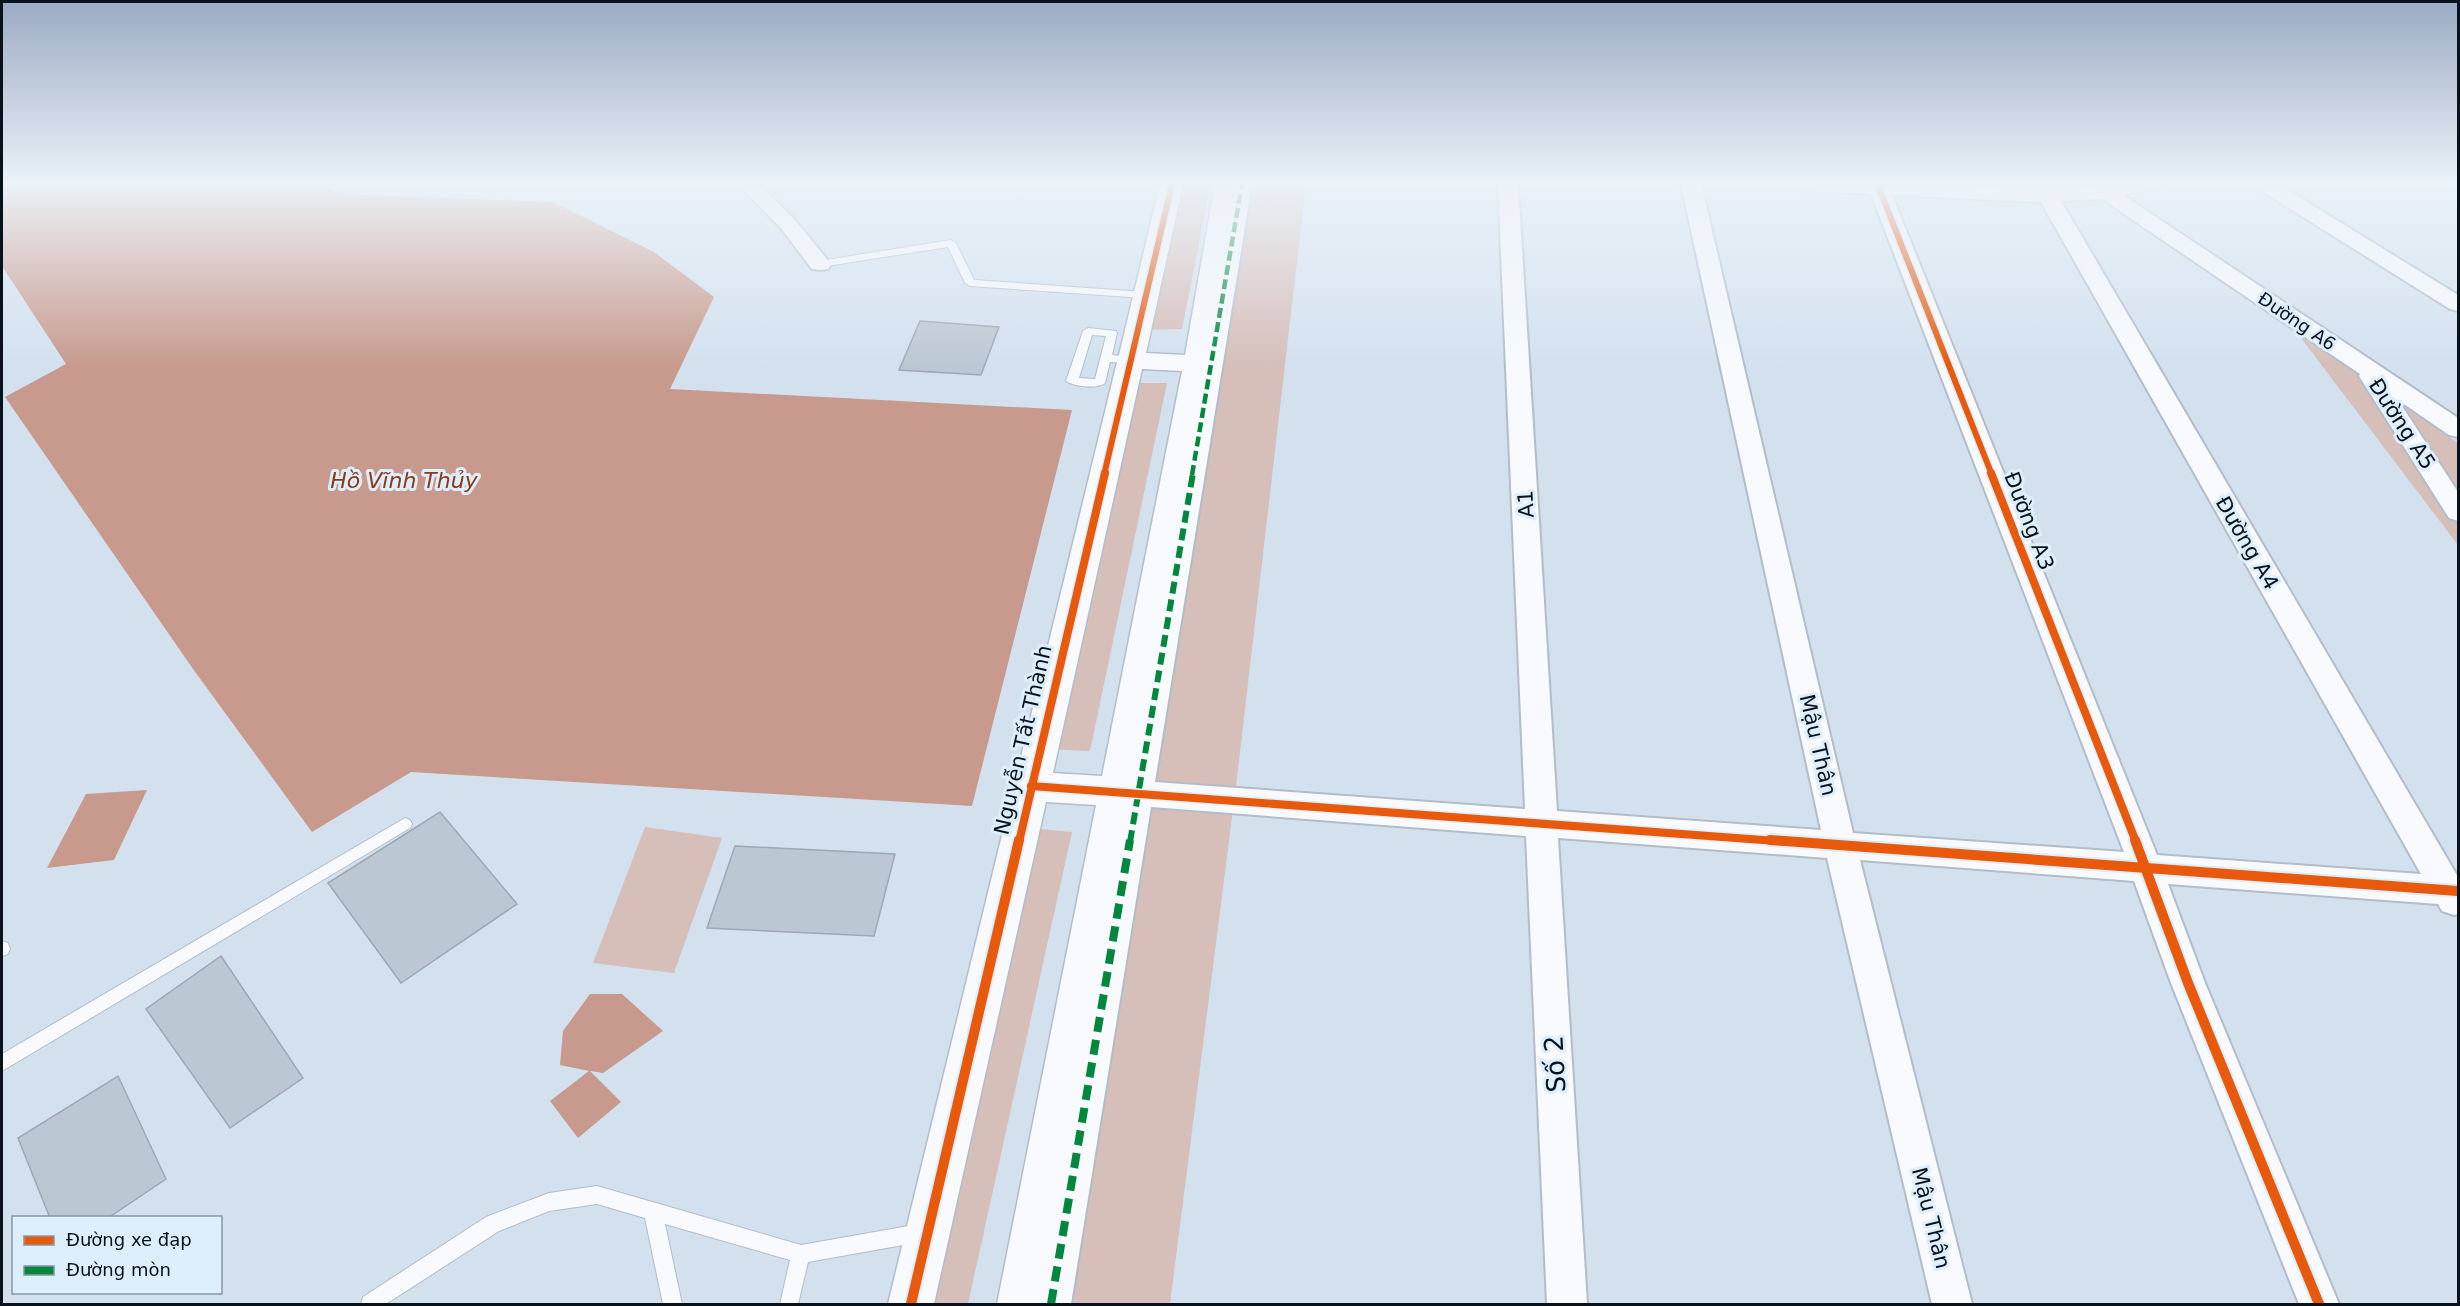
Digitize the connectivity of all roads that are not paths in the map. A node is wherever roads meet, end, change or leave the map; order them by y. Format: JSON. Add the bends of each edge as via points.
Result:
{"nodes":[{"id":1,"x":805,"y":245,"type":"edge"},
{"id":2,"x":939,"y":245,"type":"edge"},
{"id":3,"x":952,"y":245,"type":"edge"},
{"id":4,"x":1157,"y":245,"type":"edge"},
{"id":5,"x":1217,"y":245,"type":"edge"},
{"id":6,"x":1230,"y":245,"type":"edge"},
{"id":7,"x":1511,"y":245,"type":"edge"},
{"id":8,"x":1705,"y":245,"type":"edge"},
{"id":9,"x":1901,"y":245,"type":"edge"},
{"id":10,"x":2070,"y":245,"type":"edge"},
{"id":11,"x":2184,"y":245,"type":"edge"},
{"id":12,"x":2363,"y":245,"type":"edge"},
{"id":13,"x":820,"y":264,"type":"joint"},
{"id":14,"x":1145,"y":295,"type":"junction"},
{"id":15,"x":2458,"y":304,"type":"edge"},
{"id":16,"x":1118,"y":359,"type":"junction"},
{"id":17,"x":1197,"y":364,"type":"junction"},
{"id":18,"x":2365,"y":366,"type":"junction"},
{"id":19,"x":2458,"y":429,"type":"edge"},
{"id":20,"x":2458,"y":512,"type":"edge"},
{"id":21,"x":1031,"y":786,"type":"junction"},
{"id":22,"x":1126,"y":792,"type":"junction"},
{"id":23,"x":1544,"y":823,"type":"junction"},
{"id":24,"x":405,"y":824,"type":"dead end"},
{"id":25,"x":1840,"y":845,"type":"junction"},
{"id":26,"x":2146,"y":868,"type":"junction"},
{"id":27,"x":2455,"y":897,"type":"edge"},
{"id":28,"x":2,"y":1062,"type":"edge"},
{"id":29,"x":653,"y":1211,"type":"junction"},
{"id":30,"x":927,"y":1232,"type":"junction"},
{"id":31,"x":801,"y":1254,"type":"junction"},
{"id":32,"x":370,"y":1305,"type":"edge"},
{"id":33,"x":672,"y":1305,"type":"edge"},
{"id":34,"x":789,"y":1305,"type":"edge"},
{"id":35,"x":911,"y":1305,"type":"edge"},
{"id":36,"x":1020,"y":1305,"type":"edge"},
{"id":37,"x":1051,"y":1305,"type":"edge"},
{"id":38,"x":1568,"y":1305,"type":"edge"},
{"id":39,"x":1952,"y":1305,"type":"edge"},
{"id":40,"x":2319,"y":1305,"type":"edge"}],
"edges":[{"from":1,"to":13,"type":"street"},
{"from":2,"to":13,"type":"lane"},
{"from":3,"to":14,"type":"lane","via":[[970,283]]},
{"from":4,"to":14,"type":"street","name":"Nguyễn Tất Thành"},
{"from":5,"to":17,"type":"street"},
{"from":6,"to":22,"type":"street"},
{"from":7,"to":23,"type":"street","name":"A1"},
{"from":8,"to":25,"type":"street","name":"Mậu Thân"},
{"from":9,"to":26,"type":"street","name":"Đường A3"},
{"from":10,"to":27,"type":"street","name":"Đường A4"},
{"from":11,"to":18,"type":"street","name":"Đường A6"},
{"from":12,"to":15,"type":"street"},
{"from":14,"to":16,"type":"street","name":"Nguyễn Tất Thành"},
{"from":16,"to":16,"type":"lane","via":[[1112,333],[1088,331],[1072,381],[1099,383]]},
{"from":16,"to":17,"type":"street"},
{"from":16,"to":21,"type":"street","name":"Nguyễn Tất Thành"},
{"from":17,"to":22,"type":"street"},
{"from":18,"to":19,"type":"street","name":"Đường A6"},
{"from":18,"to":20,"type":"street","name":"Đường A5"},
{"from":21,"to":22,"type":"street"},
{"from":21,"to":30,"type":"street","name":"Nguyễn Tất Thành"},
{"from":22,"to":23,"type":"street"},
{"from":22,"to":36,"type":"street"},
{"from":22,"to":37,"type":"street"},
{"from":23,"to":25,"type":"street"},
{"from":23,"to":38,"type":"street","name":"Số 2"},
{"from":24,"to":28,"type":"lane"},
{"from":25,"to":26,"type":"street"},
{"from":25,"to":39,"type":"street","name":"Mậu Thân"},
{"from":26,"to":27,"type":"street"},
{"from":26,"to":40,"type":"street","name":"Đường A3","via":[[2188,983]]},
{"from":29,"to":31,"type":"lane"},
{"from":29,"to":32,"type":"lane","via":[[597,1195],[549,1202],[493,1224]]},
{"from":29,"to":33,"type":"lane"},
{"from":30,"to":31,"type":"lane"},
{"from":30,"to":35,"type":"street","name":"Nguyễn Tất Thành"},
{"from":31,"to":34,"type":"lane"}]}
